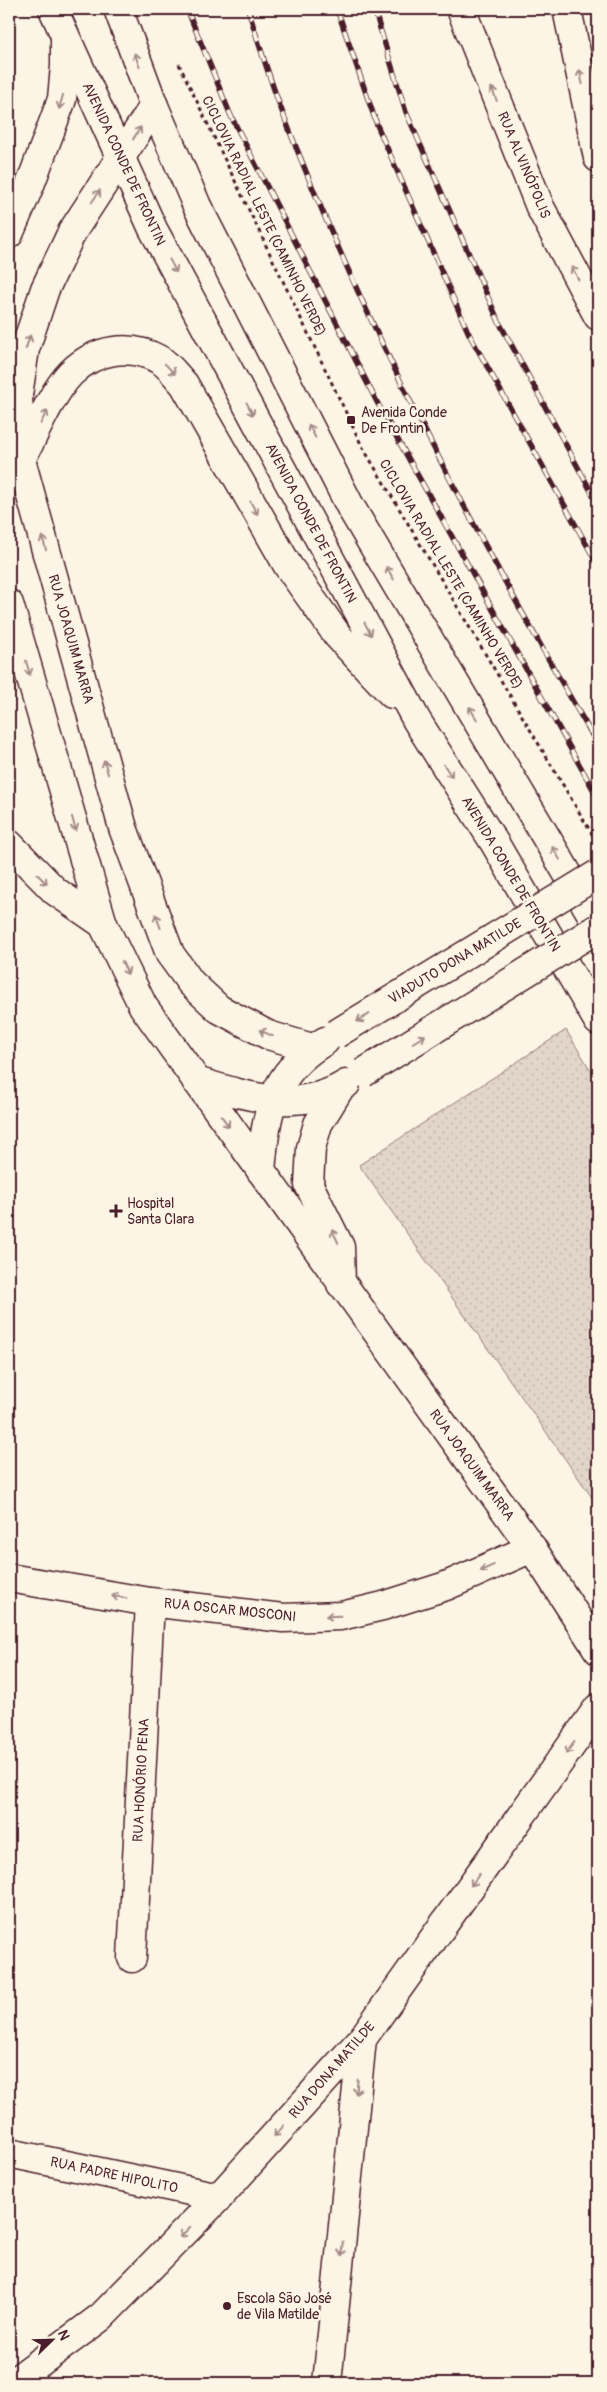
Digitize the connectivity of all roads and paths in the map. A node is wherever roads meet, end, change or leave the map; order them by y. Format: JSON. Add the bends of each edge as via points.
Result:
{"nodes":[{"id":1,"x":53,"y":9,"type":"edge"},
{"id":2,"x":118,"y":9,"type":"edge"},
{"id":3,"x":461,"y":9,"type":"edge"},
{"id":4,"x":567,"y":9,"type":"edge"},
{"id":5,"x":65,"y":36,"type":"junction"},
{"id":6,"x":178,"y":63,"type":"dead end"},
{"id":7,"x":154,"y":106,"type":"junction"},
{"id":8,"x":598,"y":158,"type":"edge"},
{"id":9,"x":120,"y":160,"type":"junction"},
{"id":10,"x":9,"y":234,"type":"edge"},
{"id":11,"x":598,"y":316,"type":"edge"},
{"id":12,"x":21,"y":460,"type":"junction"},
{"id":13,"x":9,"y":604,"type":"edge"},
{"id":14,"x":417,"y":721,"type":"junction"},
{"id":15,"x":9,"y":844,"type":"edge"},
{"id":16,"x":598,"y":844,"type":"edge"},
{"id":17,"x":598,"y":874,"type":"edge"},
{"id":18,"x":103,"y":924,"type":"junction"},
{"id":19,"x":598,"y":927,"type":"edge"},
{"id":20,"x":598,"y":1021,"type":"edge"},
{"id":21,"x":312,"y":1048,"type":"junction"},
{"id":22,"x":196,"y":1081,"type":"junction"},
{"id":23,"x":340,"y":1088,"type":"junction"},
{"id":24,"x":273,"y":1101,"type":"junction"},
{"id":25,"x":261,"y":1171,"type":"junction"},
{"id":26,"x":341,"y":1284,"type":"junction"},
{"id":27,"x":532,"y":1548,"type":"junction"},
{"id":28,"x":9,"y":1578,"type":"edge"},
{"id":29,"x":150,"y":1602,"type":"junction"},
{"id":30,"x":598,"y":1650,"type":"edge"},
{"id":31,"x":598,"y":1708,"type":"edge"},
{"id":32,"x":132,"y":1958,"type":"dead end"},
{"id":33,"x":362,"y":2039,"type":"junction"},
{"id":34,"x":9,"y":2153,"type":"edge"},
{"id":35,"x":219,"y":2198,"type":"junction"},
{"id":36,"x":12,"y":2383,"type":"edge"},
{"id":37,"x":327,"y":2383,"type":"edge"}],
"edges":[{"from":1,"to":5,"type":"main road","name":"AVENIDA CONDE DE FRONTIN"},
{"from":7,"to":2,"type":"main road","one_way":true},
{"from":11,"to":3,"type":"main road","name":"RUA ALVINÓPOLIS","one_way":true,"via":[[540,207]]},
{"from":8,"to":4,"type":"main road","one_way":true},
{"from":5,"to":9,"type":"main road","name":"AVENIDA CONDE DE FRONTIN"},
{"from":5,"to":10,"type":"main road","one_way":true,"via":[[62,99]]},
{"from":6,"to":16,"type":"path","name":"CICLOVIA RADIAL LESTE (CAMINHO VERDE)","via":[[362,446]]},
{"from":9,"to":7,"type":"main road","name":"RUA JOAQUIM MARRA","one_way":true},
{"from":19,"to":7,"type":"main road","one_way":true,"via":[[350,506],[198,206]]},
{"from":12,"to":9,"type":"main road","name":"RUA JOAQUIM MARRA","one_way":true,"via":[[18,395],[25,349],[42,298],[72,232]]},
{"from":9,"to":14,"type":"main road","name":"AVENIDA CONDE DE FRONTIN","one_way":true,"via":[[152,229]]},
{"from":12,"to":14,"type":"main road","one_way":true,"via":[[71,373],[100,354],[130,349],[161,360],[184,384],[288,566],[338,636]]},
{"from":21,"to":12,"type":"main road","name":"RUA JOAQUIM MARRA","one_way":true,"via":[[268,1035],[219,1009],[191,983],[170,954],[124,828]]},
{"from":13,"to":18,"type":"main road","name":"RUA JOAQUIM MARRA","one_way":true},
{"from":14,"to":20,"type":"main road","name":"AVENIDA CONDE DE FRONTIN","one_way":true,"via":[[494,842]]},
{"from":15,"to":18,"type":"main road","one_way":true,"via":[[55,891]]},
{"from":17,"to":21,"type":"main road","name":"VIADUTO DONA MATILDE","one_way":true,"bridge":true},
{"from":18,"to":22,"type":"main road","name":"RUA JOAQUIM MARRA","one_way":true,"via":[[143,1006]]},
{"from":23,"to":19,"type":"main road","one_way":true,"bridge":true},
{"from":21,"to":24,"type":"main road","via":[[278,1084]]},
{"from":22,"to":24,"type":"main road"},
{"from":22,"to":25,"type":"main road","name":"RUA JOAQUIM MARRA","one_way":true},
{"from":23,"to":24,"type":"main road","via":[[296,1102]]},
{"from":26,"to":23,"type":"main road","one_way":true,"via":[[340,1247],[310,1185],[311,1148],[318,1124]]},
{"from":24,"to":25,"type":"main road","via":[[263,1142]]},
{"from":25,"to":26,"type":"main road","name":"RUA JOAQUIM MARRA"},
{"from":26,"to":27,"type":"main road","name":"RUA JOAQUIM MARRA"},
{"from":27,"to":29,"type":"main road","name":"RUA OSCAR MOSCONI","one_way":true,"via":[[446,1586],[341,1616],[283,1618]]},
{"from":27,"to":30,"type":"main road","name":"RUA JOAQUIM MARRA"},
{"from":29,"to":28,"type":"main road","name":"RUA OSCAR MOSCONI","one_way":true},
{"from":29,"to":32,"type":"main road","name":"RUA HONÓRIO PENA"},
{"from":31,"to":33,"type":"main road","name":"RUA DONA MATILDE","one_way":true},
{"from":33,"to":35,"type":"main road","name":"RUA DONA MATILDE","one_way":true},
{"from":33,"to":37,"type":"main road","one_way":true},
{"from":34,"to":35,"type":"main road","name":"RUA PADRE HIPOLITO"},
{"from":35,"to":36,"type":"main road","name":"RUA DONA MATILDE","one_way":true,"via":[[101,2316]]}]}
